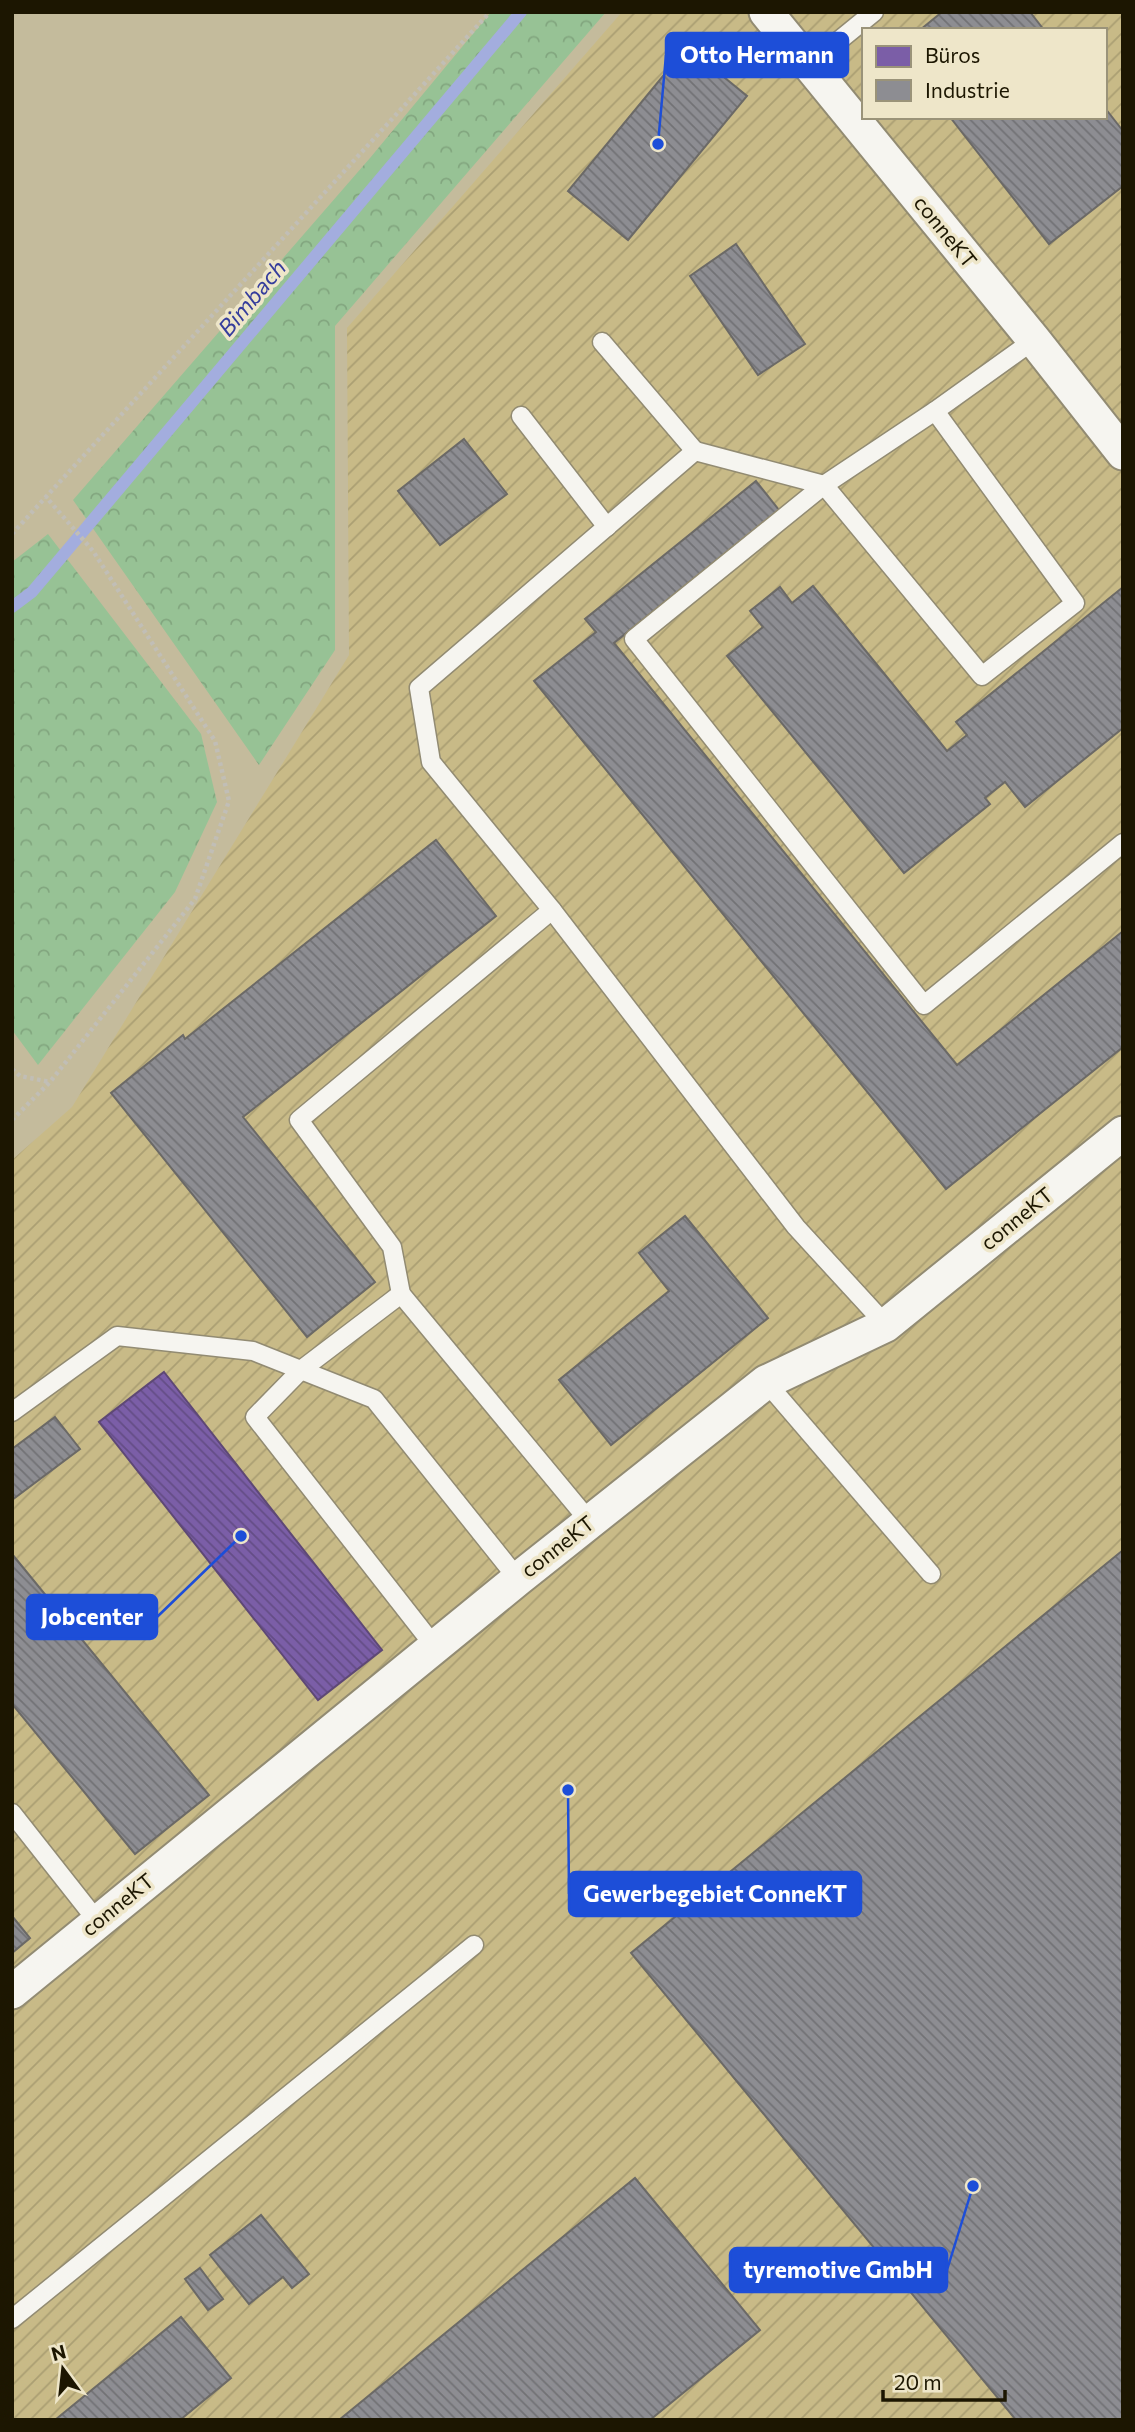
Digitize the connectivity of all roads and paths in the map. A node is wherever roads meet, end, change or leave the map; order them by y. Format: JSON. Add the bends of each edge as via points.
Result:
{"nodes":[{"id":1,"x":489,"y":12,"type":"edge"},
{"id":2,"x":766,"y":12,"type":"edge"},
{"id":3,"x":874,"y":12,"type":"edge"},
{"id":4,"x":809,"y":65,"type":"junction"},
{"id":5,"x":1034,"y":340,"type":"junction"},
{"id":6,"x":602,"y":342,"type":"dead end"},
{"id":7,"x":935,"y":411,"type":"junction"},
{"id":8,"x":521,"y":416,"type":"dead end"},
{"id":9,"x":695,"y":451,"type":"junction"},
{"id":10,"x":1123,"y":453,"type":"edge"},
{"id":11,"x":824,"y":485,"type":"junction"},
{"id":12,"x":46,"y":497,"type":"junction"},
{"id":13,"x":607,"y":527,"type":"junction"},
{"id":14,"x":12,"y":534,"type":"edge"},
{"id":15,"x":1123,"y":843,"type":"edge"},
{"id":16,"x":552,"y":910,"type":"junction"},
{"id":17,"x":12,"y":1069,"type":"edge"},
{"id":18,"x":50,"y":1082,"type":"junction"},
{"id":19,"x":12,"y":1120,"type":"edge"},
{"id":20,"x":1123,"y":1133,"type":"edge"},
{"id":21,"x":401,"y":1294,"type":"junction"},
{"id":22,"x":886,"y":1325,"type":"junction"},
{"id":23,"x":301,"y":1370,"type":"junction"},
{"id":24,"x":766,"y":1382,"type":"junction"},
{"id":25,"x":12,"y":1412,"type":"edge"},
{"id":26,"x":590,"y":1522,"type":"junction"},
{"id":27,"x":931,"y":1574,"type":"dead end"},
{"id":28,"x":518,"y":1579,"type":"junction"},
{"id":29,"x":435,"y":1647,"type":"junction"},
{"id":30,"x":12,"y":1813,"type":"edge"},
{"id":31,"x":98,"y":1922,"type":"junction"},
{"id":32,"x":474,"y":1945,"type":"dead end"},
{"id":33,"x":12,"y":1992,"type":"edge"},
{"id":34,"x":12,"y":2319,"type":"edge"}],
"edges":[{"from":1,"to":12,"type":"path"},
{"from":2,"to":4,"type":"street","name":"conneKT"},
{"from":3,"to":4,"type":"lane"},
{"from":4,"to":5,"type":"street","name":"conneKT"},
{"from":5,"to":7,"type":"lane"},
{"from":5,"to":10,"type":"street","name":"conneKT"},
{"from":6,"to":9,"type":"lane"},
{"from":7,"to":11,"type":"lane"},
{"from":7,"to":11,"type":"lane","via":[[1075,603],[982,676]]},
{"from":8,"to":13,"type":"lane"},
{"from":9,"to":11,"type":"lane"},
{"from":9,"to":13,"type":"lane"},
{"from":11,"to":15,"type":"lane","via":[[634,639],[924,1005]]},
{"from":12,"to":14,"type":"path"},
{"from":12,"to":18,"type":"path","via":[[93,551],[215,741],[229,801],[195,899]]},
{"from":13,"to":16,"type":"lane","via":[[419,688],[431,762]]},
{"from":16,"to":21,"type":"lane","via":[[299,1120],[393,1247]]},
{"from":16,"to":22,"type":"lane","via":[[796,1227]]},
{"from":17,"to":18,"type":"path","via":[[20,1076]]},
{"from":18,"to":19,"type":"path"},
{"from":20,"to":22,"type":"street","name":"conneKT"},
{"from":21,"to":23,"type":"lane"},
{"from":21,"to":26,"type":"lane"},
{"from":22,"to":24,"type":"street","name":"conneKT"},
{"from":23,"to":25,"type":"lane","via":[[253,1351],[117,1336]]},
{"from":23,"to":28,"type":"lane","via":[[374,1399]]},
{"from":23,"to":29,"type":"lane","via":[[255,1417]]},
{"from":24,"to":26,"type":"street","name":"conneKT"},
{"from":24,"to":27,"type":"lane"},
{"from":26,"to":28,"type":"street","name":"conneKT"},
{"from":28,"to":29,"type":"street","name":"conneKT"},
{"from":29,"to":31,"type":"street","name":"conneKT"},
{"from":30,"to":31,"type":"lane"},
{"from":31,"to":33,"type":"street","name":"conneKT"},
{"from":32,"to":34,"type":"lane"}]}
